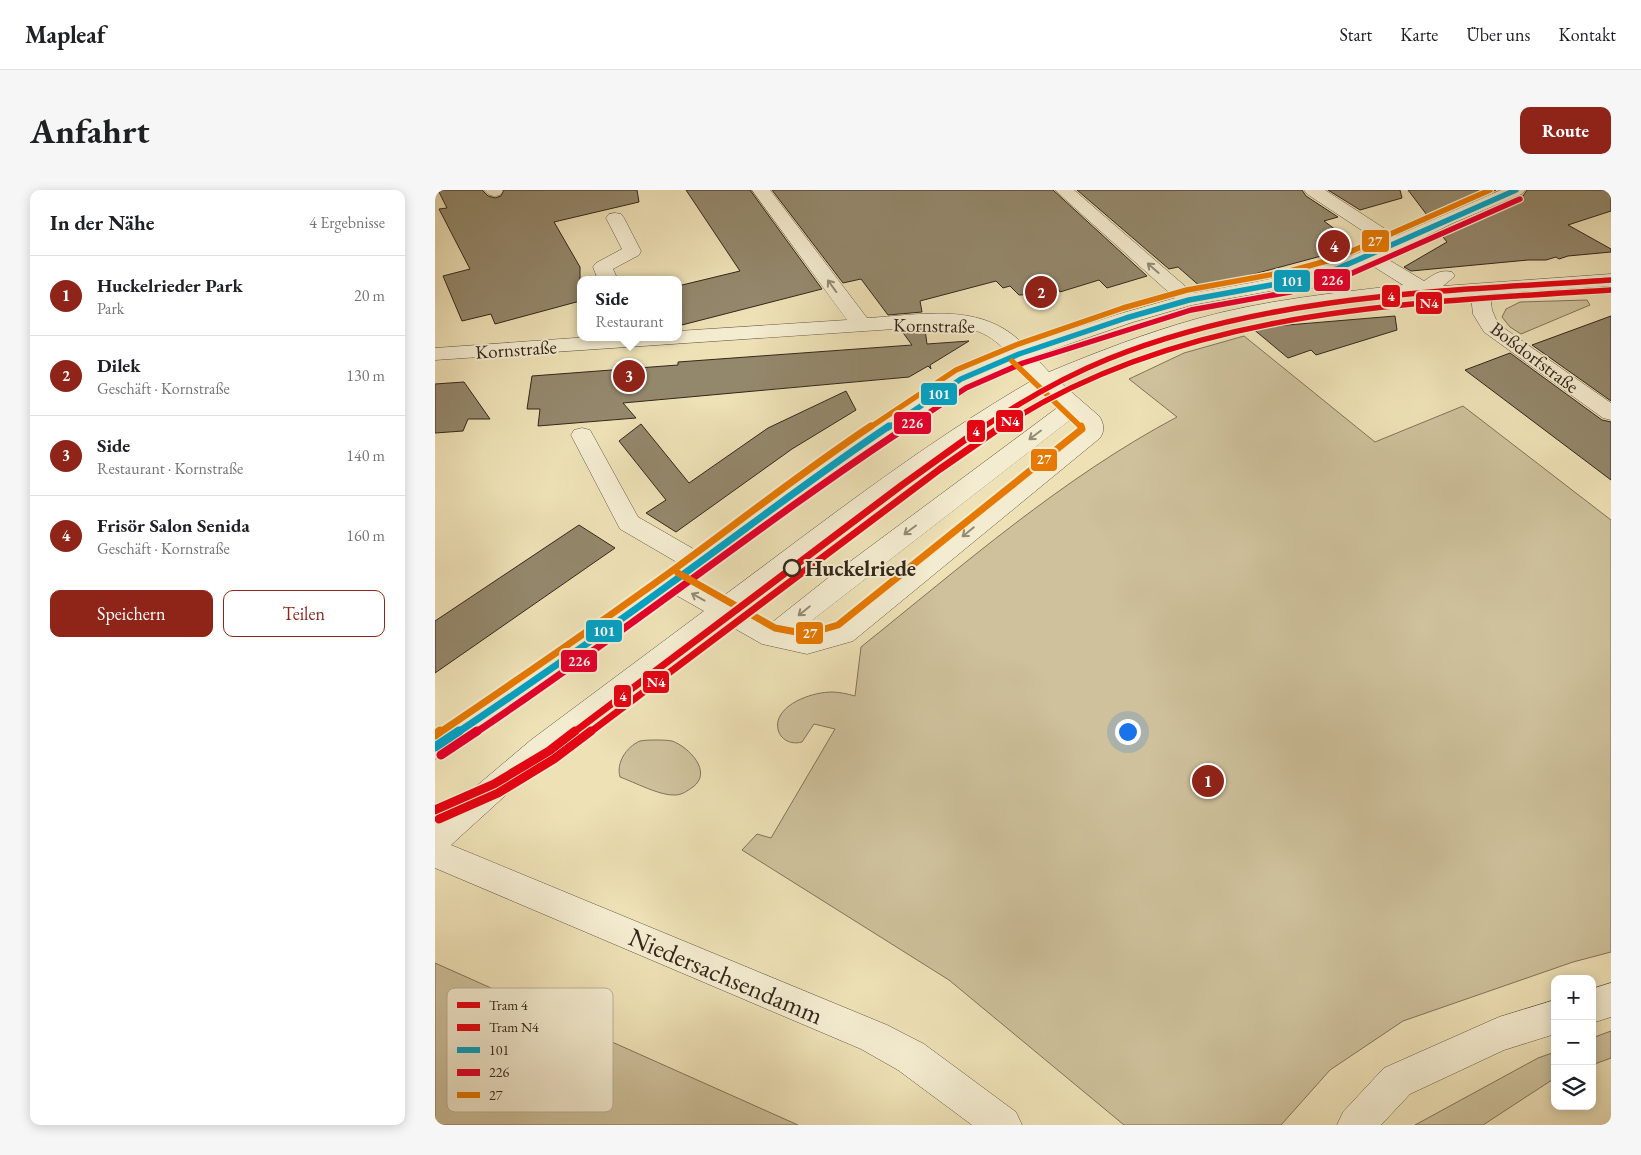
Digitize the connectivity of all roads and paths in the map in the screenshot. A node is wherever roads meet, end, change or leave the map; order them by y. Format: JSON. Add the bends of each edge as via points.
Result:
{"nodes":[{"id":1,"x":761,"y":190,"type":"edge"},
{"id":2,"x":1063,"y":190,"type":"edge"},
{"id":3,"x":1313,"y":190,"type":"edge"},
{"id":4,"x":1516,"y":190,"type":"edge"},
{"id":5,"x":615,"y":218,"type":"dead end"},
{"id":6,"x":1395,"y":244,"type":"junction"},
{"id":7,"x":1370,"y":256,"type":"junction"},
{"id":8,"x":1611,"y":270,"type":"edge"},
{"id":9,"x":1401,"y":275,"type":"junction"},
{"id":10,"x":606,"y":276,"type":"edge"},
{"id":11,"x":1445,"y":276,"type":"junction"},
{"id":12,"x":1611,"y":280,"type":"edge"},
{"id":13,"x":1425,"y":289,"type":"junction"},
{"id":14,"x":1479,"y":289,"type":"junction"},
{"id":15,"x":1189,"y":300,"type":"junction"},
{"id":16,"x":861,"y":325,"type":"junction"},
{"id":17,"x":682,"y":336,"type":"edge"},
{"id":18,"x":603,"y":341,"type":"edge"},
{"id":19,"x":435,"y":354,"type":"edge"},
{"id":20,"x":1019,"y":354,"type":"junction"},
{"id":21,"x":1047,"y":381,"type":"junction"},
{"id":22,"x":1074,"y":406,"type":"junction"},
{"id":23,"x":1611,"y":413,"type":"edge"},
{"id":24,"x":582,"y":435,"type":"dead end"},
{"id":25,"x":698,"y":563,"type":"junction"},
{"id":26,"x":673,"y":582,"type":"junction"},
{"id":27,"x":723,"y":611,"type":"junction"},
{"id":28,"x":772,"y":637,"type":"junction"},
{"id":29,"x":435,"y":747,"type":"edge"},
{"id":30,"x":435,"y":840,"type":"edge"},
{"id":31,"x":435,"y":853,"type":"edge"},
{"id":32,"x":1611,"y":1000,"type":"edge"},
{"id":33,"x":1596,"y":1005,"type":"edge"},
{"id":34,"x":1551,"y":1018,"type":"edge"},
{"id":35,"x":1003,"y":1125,"type":"edge"},
{"id":36,"x":1356,"y":1125,"type":"edge"}],
"edges":[{"from":16,"to":1,"type":"street","one_way":true},
{"from":15,"to":2,"type":"street","one_way":true},
{"from":3,"to":6,"type":"street"},
{"from":4,"to":6,"type":"street"},
{"from":5,"to":10,"type":"street","via":[[632,250],[603,267]]},
{"from":6,"to":7,"type":"street"},
{"from":7,"to":9,"type":"street"},
{"from":7,"to":15,"type":"street","via":[[1288,282]]},
{"from":8,"to":11,"type":"street","via":[[1574,268]]},
{"from":9,"to":11,"type":"street","via":[[1420,278]]},
{"from":9,"to":13,"type":"street"},
{"from":11,"to":13,"type":"street"},
{"from":12,"to":14,"type":"street"},
{"from":13,"to":14,"type":"street","via":[[1438,292]]},
{"from":13,"to":21,"type":"street","via":[[1329,298],[1236,315],[1119,350]]},
{"from":14,"to":23,"type":"street","name":"Boßdorfstraße","via":[[1483,318],[1491,328]]},
{"from":15,"to":20,"type":"street"},
{"from":16,"to":17,"type":"street","name":"Kornstraße"},
{"from":16,"to":20,"type":"street","name":"Kornstraße","via":[[927,321],[983,326],[1001,335]]},
{"from":18,"to":19,"type":"street","name":"Kornstraße"},
{"from":20,"to":21,"type":"street","name":"Kornstraße"},
{"from":20,"to":25,"type":"street","via":[[951,385],[837,460]]},
{"from":21,"to":22,"type":"street","name":"Kornstraße"},
{"from":21,"to":27,"type":"street","via":[[930,456]]},
{"from":22,"to":28,"type":"street","one_way":true},
{"from":22,"to":28,"type":"street","name":"Kornstraße","one_way":true,"via":[[1091,421],[1092,433],[843,634],[807,644]]},
{"from":24,"to":25,"type":"street","via":[[629,524]]},
{"from":25,"to":26,"type":"street"},
{"from":27,"to":26,"type":"street","one_way":true},
{"from":26,"to":29,"type":"street","via":[[525,688]]},
{"from":27,"to":28,"type":"street"},
{"from":27,"to":30,"type":"street","via":[[533,754]]},
{"from":31,"to":35,"type":"street","name":"Niedersachsendamm","via":[[874,1037],[911,1057]]},
{"from":32,"to":33,"type":"street"},
{"from":34,"to":36,"type":"street","via":[[1499,1034],[1397,1081]]}]}
